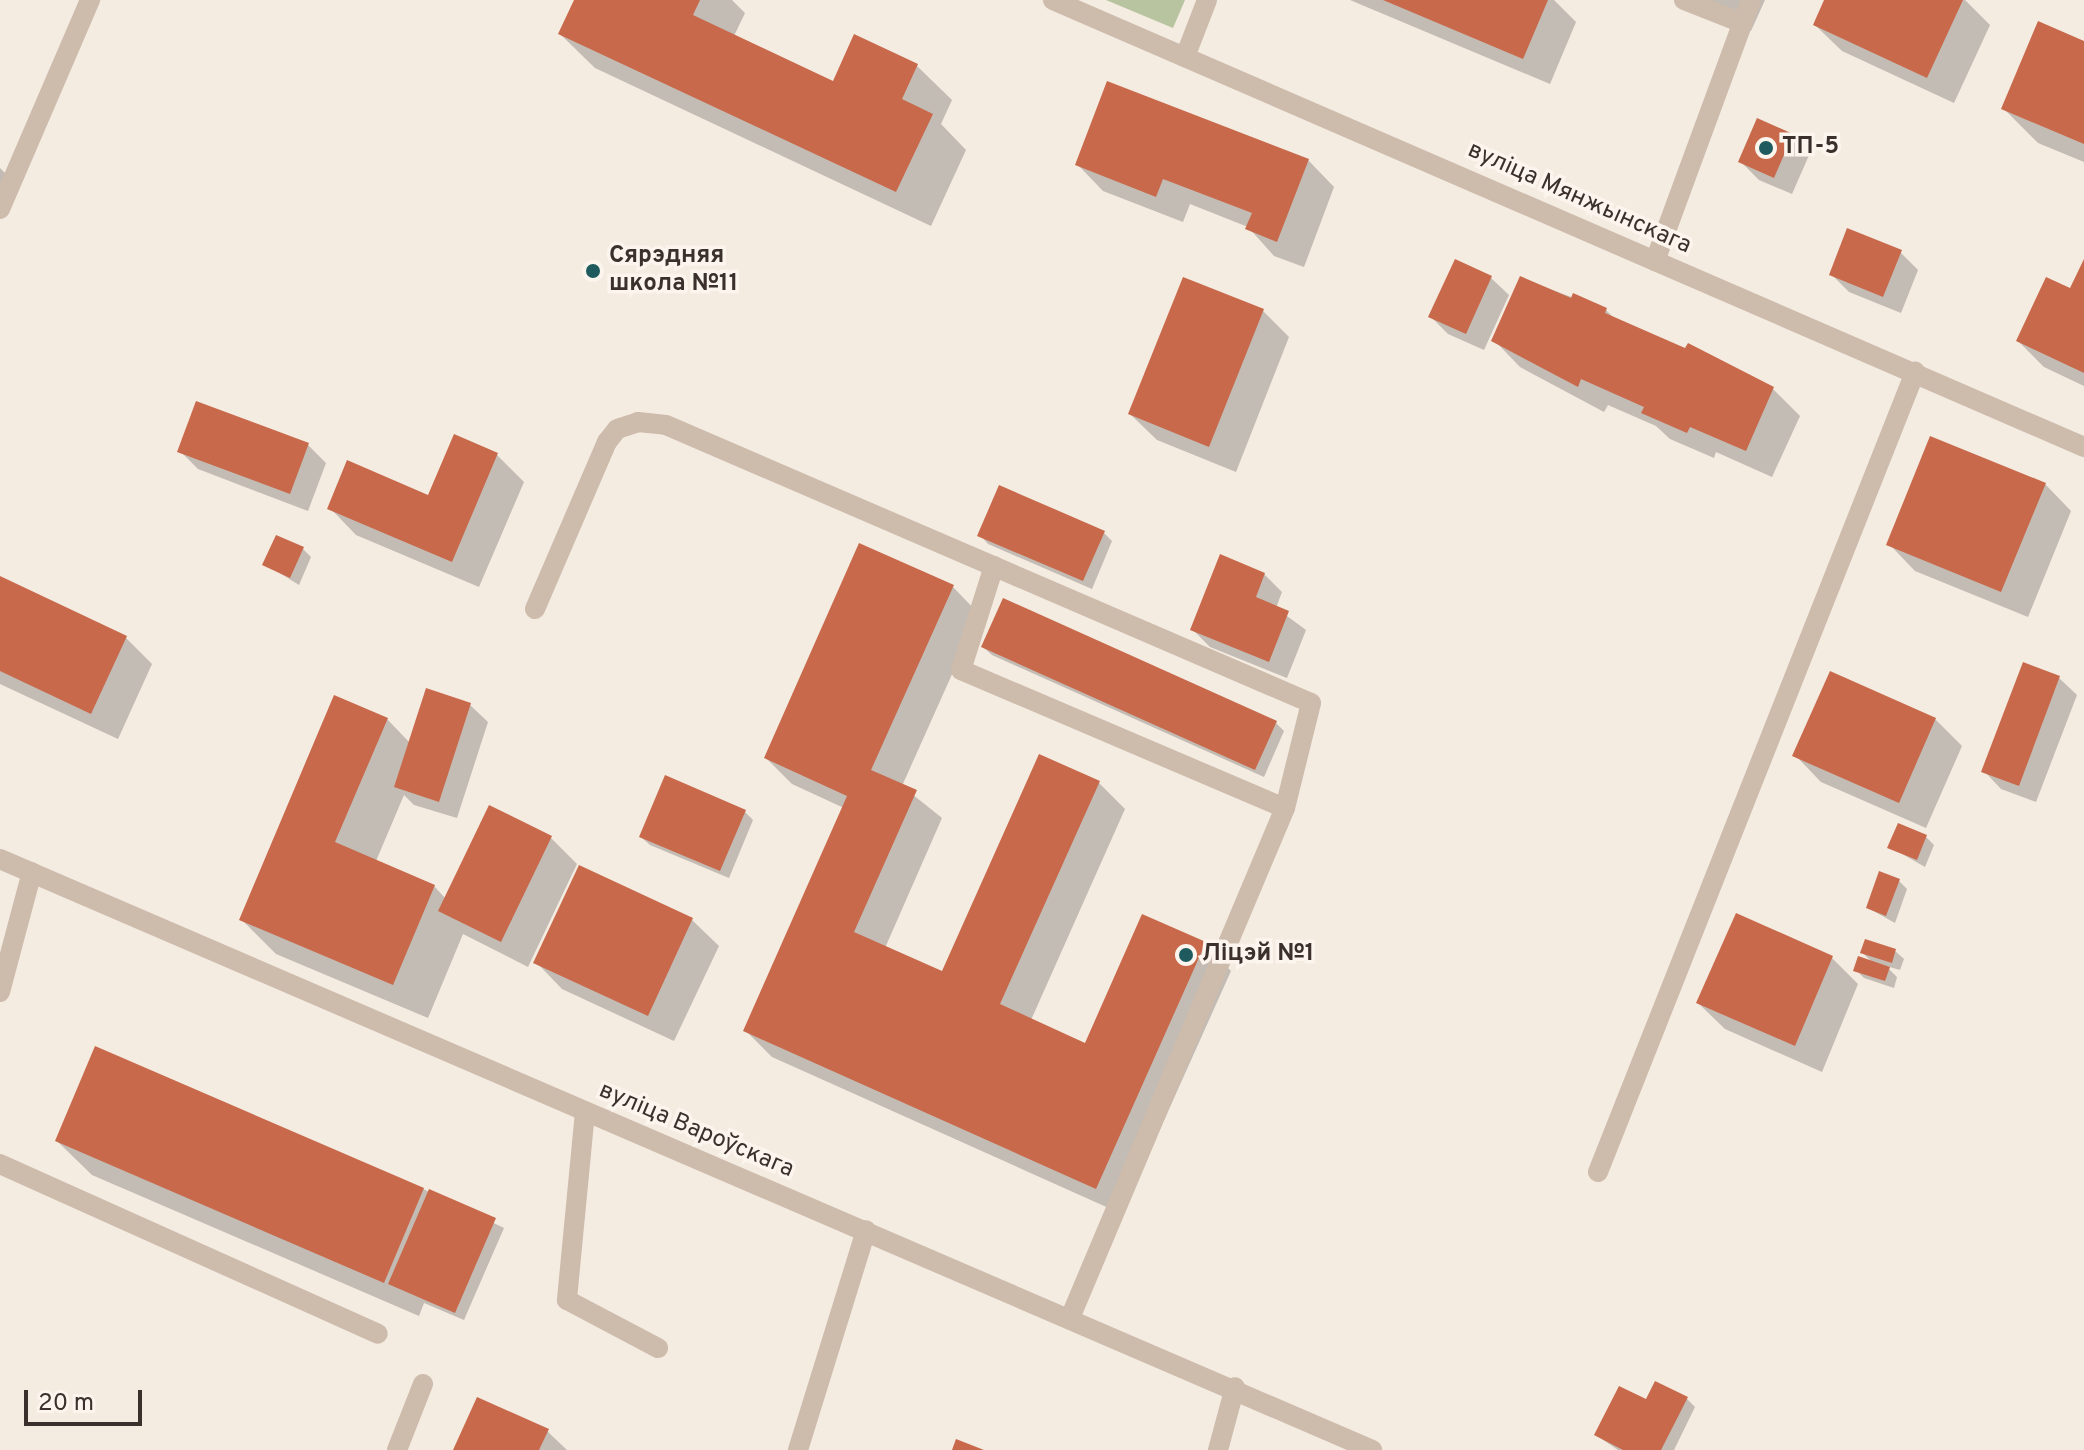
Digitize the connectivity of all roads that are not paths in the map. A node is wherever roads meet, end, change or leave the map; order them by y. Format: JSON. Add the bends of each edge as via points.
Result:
{"nodes":[{"id":1,"x":90,"y":0,"type":"edge"},
{"id":2,"x":1053,"y":0,"type":"edge"},
{"id":3,"x":1207,"y":0,"type":"edge"},
{"id":4,"x":1684,"y":0,"type":"edge"},
{"id":5,"x":1751,"y":0,"type":"edge"},
{"id":6,"x":1742,"y":23,"type":"junction"},
{"id":7,"x":1185,"y":57,"type":"junction"},
{"id":8,"x":0,"y":209,"type":"edge"},
{"id":9,"x":1655,"y":261,"type":"junction"},
{"id":10,"x":1915,"y":372,"type":"junction"},
{"id":11,"x":2084,"y":447,"type":"edge"},
{"id":12,"x":994,"y":566,"type":"junction"},
{"id":13,"x":535,"y":609,"type":"dead end"},
{"id":14,"x":1285,"y":808,"type":"junction"},
{"id":15,"x":0,"y":859,"type":"edge"},
{"id":16,"x":32,"y":872,"type":"junction"},
{"id":17,"x":0,"y":992,"type":"edge"},
{"id":18,"x":585,"y":1112,"type":"junction"},
{"id":19,"x":0,"y":1164,"type":"edge"},
{"id":20,"x":1598,"y":1172,"type":"dead end"},
{"id":21,"x":866,"y":1230,"type":"junction"},
{"id":22,"x":1070,"y":1318,"type":"junction"},
{"id":23,"x":378,"y":1334,"type":"dead end"},
{"id":24,"x":658,"y":1348,"type":"dead end"},
{"id":25,"x":423,"y":1384,"type":"dead end"},
{"id":26,"x":1235,"y":1387,"type":"junction"},
{"id":27,"x":397,"y":1450,"type":"edge"},
{"id":28,"x":798,"y":1450,"type":"edge"},
{"id":29,"x":1218,"y":1450,"type":"edge"},
{"id":30,"x":1372,"y":1450,"type":"edge"}],
"edges":[{"from":1,"to":8,"type":"street"},
{"from":2,"to":7,"type":"street","name":"вуліца Мянжынскага"},
{"from":3,"to":7,"type":"street"},
{"from":4,"to":6,"type":"street"},
{"from":5,"to":6,"type":"street"},
{"from":6,"to":9,"type":"street"},
{"from":7,"to":9,"type":"street","name":"вуліца Мянжынскага"},
{"from":9,"to":10,"type":"street","name":"вуліца Мянжынскага"},
{"from":10,"to":11,"type":"street","name":"вуліца Мянжынскага"},
{"from":10,"to":20,"type":"street"},
{"from":12,"to":13,"type":"street","via":[[666,425],[638,422],[617,429],[607,442]]},
{"from":12,"to":14,"type":"street","via":[[1311,703]]},
{"from":12,"to":14,"type":"street","via":[[961,670]]},
{"from":14,"to":22,"type":"street"},
{"from":15,"to":16,"type":"street","name":"вуліца Вароўскага"},
{"from":16,"to":17,"type":"street"},
{"from":16,"to":18,"type":"street","name":"вуліца Вароўскага"},
{"from":18,"to":21,"type":"street","name":"вуліца Вароўскага"},
{"from":18,"to":24,"type":"street","via":[[567,1300]]},
{"from":19,"to":23,"type":"street"},
{"from":21,"to":22,"type":"street","name":"вуліца Вароўскага"},
{"from":21,"to":28,"type":"street"},
{"from":22,"to":26,"type":"street","name":"вуліца Вароўскага"},
{"from":25,"to":27,"type":"street"},
{"from":26,"to":29,"type":"street"},
{"from":26,"to":30,"type":"street","name":"вуліца Вароўскага"}]}
